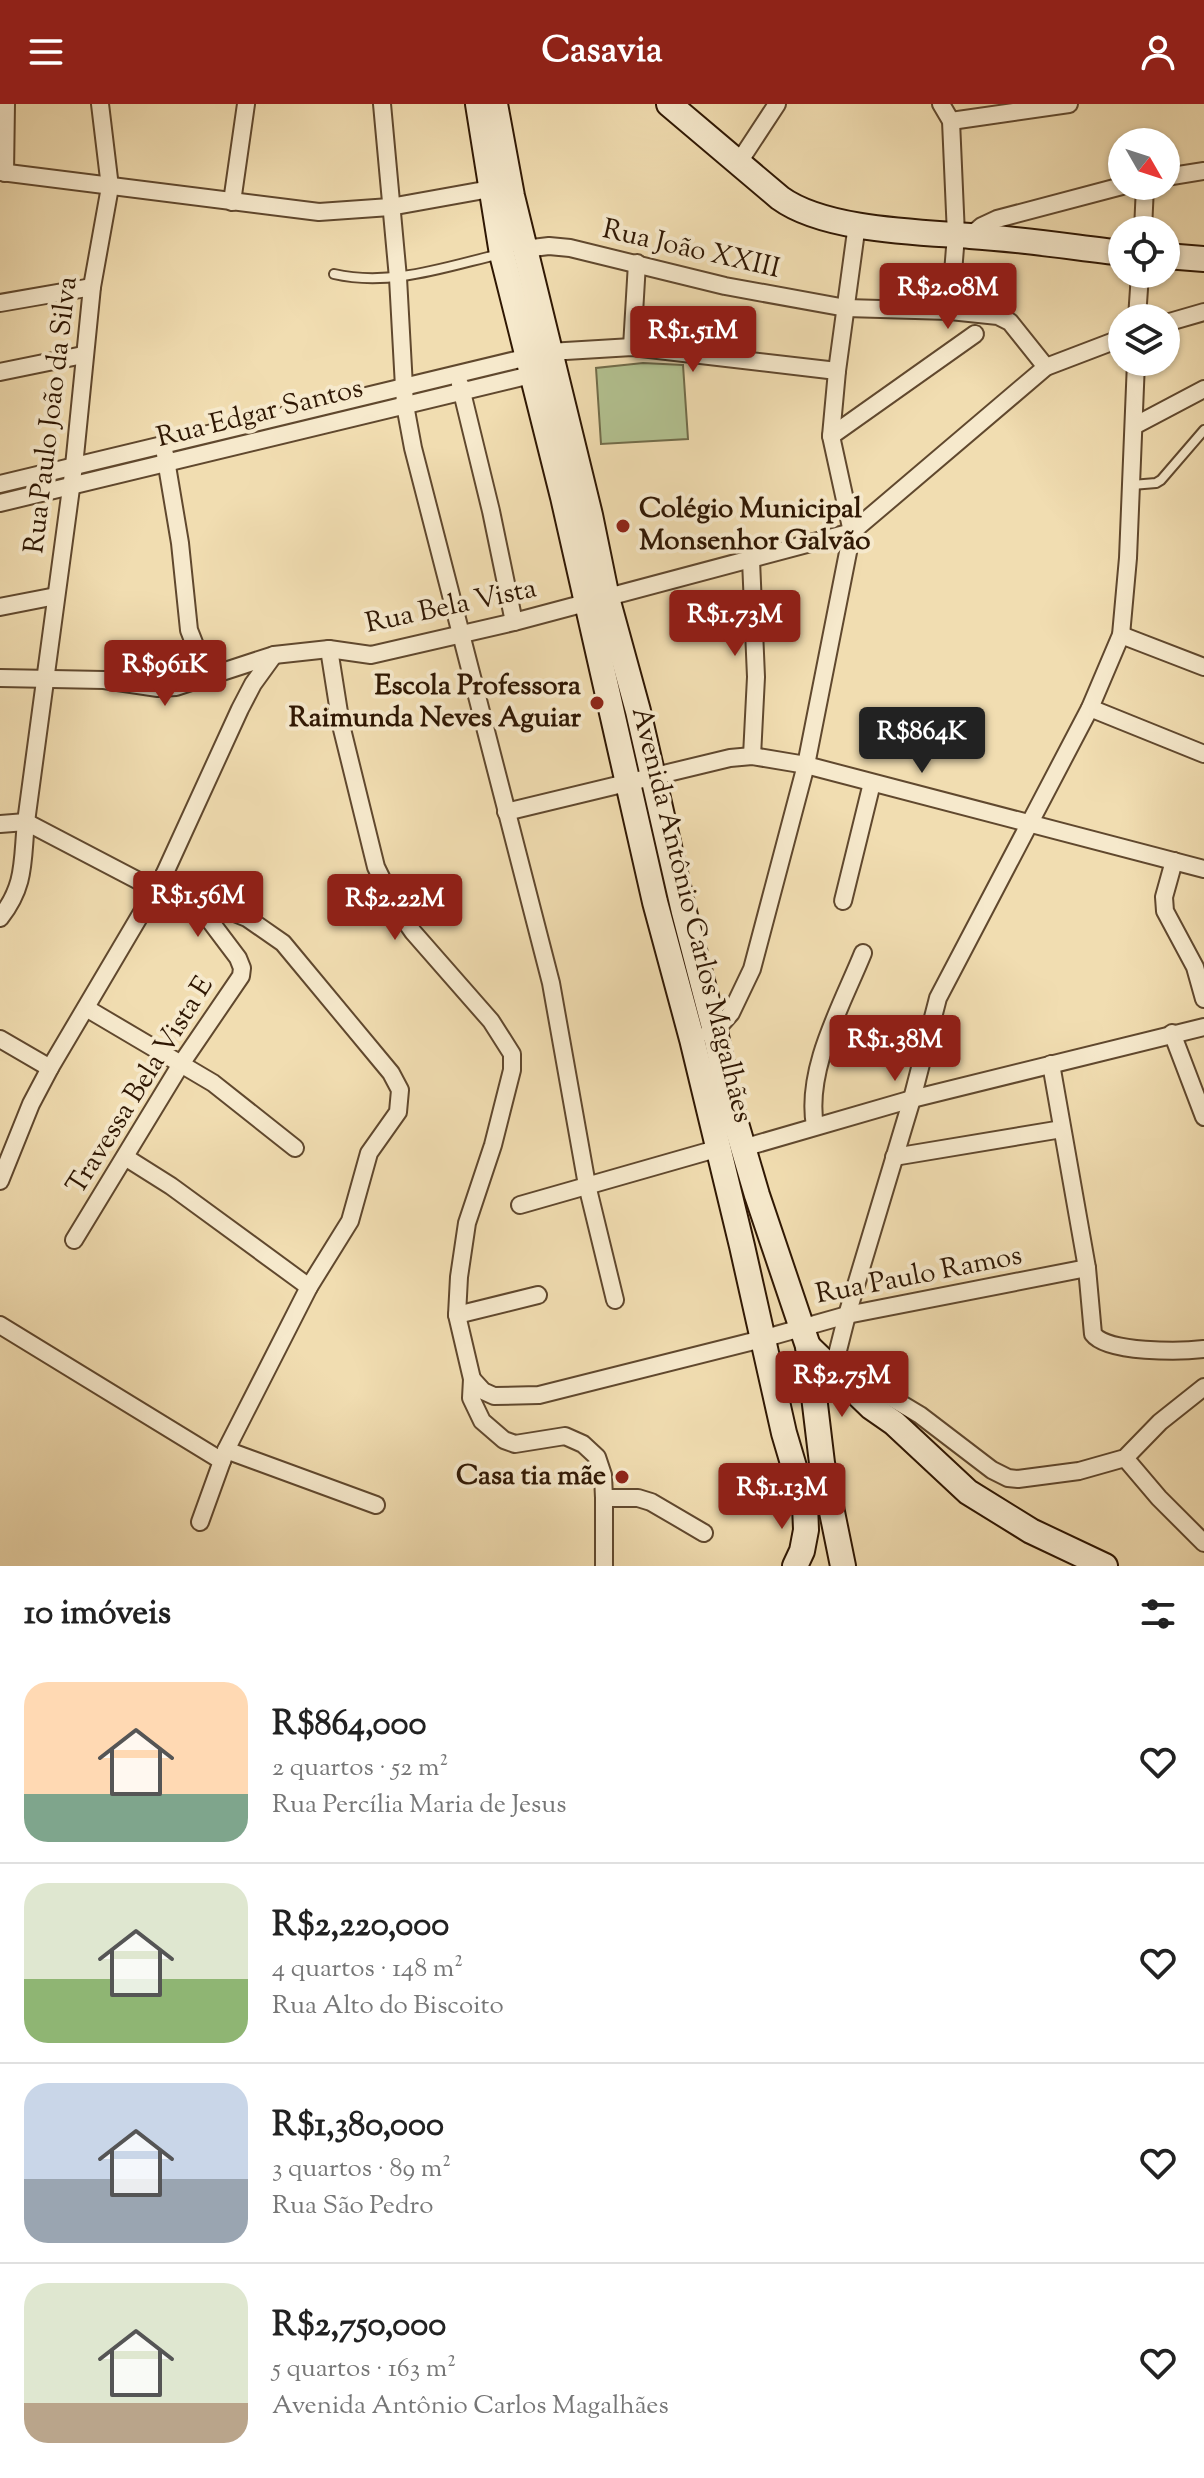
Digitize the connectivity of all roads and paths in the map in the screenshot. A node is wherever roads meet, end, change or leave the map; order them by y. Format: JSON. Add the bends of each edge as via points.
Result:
{"nodes":[{"id":1,"x":6,"y":104,"type":"edge"},
{"id":2,"x":100,"y":104,"type":"edge"},
{"id":3,"x":246,"y":104,"type":"edge"},
{"id":4,"x":382,"y":104,"type":"edge"},
{"id":5,"x":478,"y":104,"type":"edge"},
{"id":6,"x":495,"y":104,"type":"edge"},
{"id":7,"x":669,"y":104,"type":"edge"},
{"id":8,"x":777,"y":104,"type":"edge"},
{"id":9,"x":1069,"y":104,"type":"edge"},
{"id":10,"x":945,"y":109,"type":"edge"},
{"id":11,"x":739,"y":162,"type":"junction"},
{"id":12,"x":1204,"y":171,"type":"edge"},
{"id":13,"x":2,"y":173,"type":"edge"},
{"id":14,"x":1180,"y":175,"type":"edge"},
{"id":15,"x":110,"y":187,"type":"junction"},
{"id":16,"x":490,"y":189,"type":"junction"},
{"id":17,"x":1108,"y":190,"type":"edge"},
{"id":18,"x":232,"y":202,"type":"junction"},
{"id":19,"x":390,"y":207,"type":"junction"},
{"id":20,"x":857,"y":224,"type":"junction"},
{"id":21,"x":963,"y":235,"type":"junction"},
{"id":22,"x":513,"y":251,"type":"junction"},
{"id":23,"x":1108,"y":251,"type":"edge"},
{"id":24,"x":1180,"y":257,"type":"edge"},
{"id":25,"x":1204,"y":259,"type":"edge"},
{"id":26,"x":637,"y":263,"type":"junction"},
{"id":27,"x":334,"y":274,"type":"dead end"},
{"id":28,"x":398,"y":278,"type":"junction"},
{"id":29,"x":92,"y":287,"type":"junction"},
{"id":30,"x":0,"y":303,"type":"edge"},
{"id":31,"x":846,"y":308,"type":"junction"},
{"id":32,"x":950,"y":311,"type":"junction"},
{"id":33,"x":1204,"y":312,"type":"edge"},
{"id":34,"x":1180,"y":319,"type":"edge"},
{"id":35,"x":975,"y":334,"type":"dead end"},
{"id":36,"x":1108,"y":343,"type":"edge"},
{"id":37,"x":632,"y":347,"type":"junction"},
{"id":38,"x":83,"y":355,"type":"junction"},
{"id":39,"x":540,"y":363,"type":"junction"},
{"id":40,"x":1046,"y":367,"type":"junction"},
{"id":41,"x":837,"y":371,"type":"junction"},
{"id":42,"x":0,"y":372,"type":"edge"},
{"id":43,"x":458,"y":375,"type":"junction"},
{"id":44,"x":1136,"y":376,"type":"edge"},
{"id":45,"x":1204,"y":389,"type":"edge"},
{"id":46,"x":462,"y":393,"type":"junction"},
{"id":47,"x":405,"y":396,"type":"junction"},
{"id":48,"x":1134,"y":426,"type":"junction"},
{"id":49,"x":1204,"y":430,"type":"edge"},
{"id":50,"x":831,"y":436,"type":"junction"},
{"id":51,"x":163,"y":445,"type":"junction"},
{"id":52,"x":166,"y":465,"type":"junction"},
{"id":53,"x":74,"y":466,"type":"junction"},
{"id":54,"x":0,"y":484,"type":"edge"},
{"id":55,"x":1132,"y":485,"type":"junction"},
{"id":56,"x":70,"y":487,"type":"junction"},
{"id":57,"x":0,"y":503,"type":"edge"},
{"id":58,"x":852,"y":532,"type":"junction"},
{"id":59,"x":751,"y":560,"type":"junction"},
{"id":60,"x":56,"y":596,"type":"junction"},
{"id":61,"x":597,"y":601,"type":"junction"},
{"id":62,"x":0,"y":607,"type":"edge"},
{"id":63,"x":514,"y":622,"type":"junction"},
{"id":64,"x":460,"y":635,"type":"junction"},
{"id":65,"x":1121,"y":635,"type":"junction"},
{"id":66,"x":329,"y":649,"type":"junction"},
{"id":67,"x":274,"y":655,"type":"junction"},
{"id":68,"x":1204,"y":667,"type":"edge"},
{"id":69,"x":207,"y":676,"type":"junction"},
{"id":70,"x":47,"y":677,"type":"junction"},
{"id":71,"x":0,"y":678,"type":"edge"},
{"id":72,"x":1090,"y":708,"type":"junction"},
{"id":73,"x":1204,"y":754,"type":"edge"},
{"id":74,"x":752,"y":756,"type":"junction"},
{"id":75,"x":806,"y":765,"type":"junction"},
{"id":76,"x":653,"y":778,"type":"junction"},
{"id":77,"x":872,"y":783,"type":"junction"},
{"id":78,"x":626,"y":784,"type":"junction"},
{"id":79,"x":506,"y":812,"type":"junction"},
{"id":80,"x":26,"y":822,"type":"junction"},
{"id":81,"x":1029,"y":823,"type":"junction"},
{"id":82,"x":0,"y":824,"type":"edge"},
{"id":83,"x":1174,"y":861,"type":"junction"},
{"id":84,"x":1204,"y":869,"type":"edge"},
{"id":85,"x":160,"y":882,"type":"junction"},
{"id":86,"x":191,"y":895,"type":"junction"},
{"id":87,"x":843,"y":901,"type":"dead end"},
{"id":88,"x":0,"y":918,"type":"edge"},
{"id":89,"x":863,"y":953,"type":"dead end"},
{"id":90,"x":1204,"y":999,"type":"edge"},
{"id":91,"x":86,"y":1008,"type":"junction"},
{"id":92,"x":1204,"y":1027,"type":"edge"},
{"id":93,"x":715,"y":1031,"type":"junction"},
{"id":94,"x":1172,"y":1033,"type":"junction"},
{"id":95,"x":0,"y":1039,"type":"edge"},
{"id":96,"x":692,"y":1039,"type":"junction"},
{"id":97,"x":181,"y":1064,"type":"junction"},
{"id":98,"x":1051,"y":1064,"type":"junction"},
{"id":99,"x":50,"y":1068,"type":"junction"},
{"id":100,"x":912,"y":1099,"type":"junction"},
{"id":101,"x":1204,"y":1117,"type":"edge"},
{"id":102,"x":815,"y":1126,"type":"junction"},
{"id":103,"x":1062,"y":1129,"type":"junction"},
{"id":104,"x":295,"y":1148,"type":"dead end"},
{"id":105,"x":743,"y":1148,"type":"junction"},
{"id":106,"x":716,"y":1149,"type":"junction"},
{"id":107,"x":125,"y":1157,"type":"junction"},
{"id":108,"x":894,"y":1157,"type":"junction"},
{"id":109,"x":0,"y":1181,"type":"edge"},
{"id":110,"x":587,"y":1185,"type":"junction"},
{"id":111,"x":520,"y":1205,"type":"dead end"},
{"id":112,"x":74,"y":1240,"type":"dead end"},
{"id":113,"x":1087,"y":1268,"type":"junction"},
{"id":114,"x":309,"y":1287,"type":"junction"},
{"id":115,"x":538,"y":1295,"type":"dead end"},
{"id":116,"x":615,"y":1300,"type":"dead end"},
{"id":117,"x":457,"y":1315,"type":"junction"},
{"id":118,"x":847,"y":1315,"type":"junction"},
{"id":119,"x":0,"y":1325,"type":"edge"},
{"id":120,"x":806,"y":1336,"type":"junction"},
{"id":121,"x":762,"y":1339,"type":"junction"},
{"id":122,"x":1204,"y":1349,"type":"edge"},
{"id":123,"x":839,"y":1375,"type":"junction"},
{"id":124,"x":472,"y":1379,"type":"junction"},
{"id":125,"x":1204,"y":1387,"type":"edge"},
{"id":126,"x":871,"y":1407,"type":"junction"},
{"id":127,"x":224,"y":1455,"type":"junction"},
{"id":128,"x":1125,"y":1458,"type":"junction"},
{"id":129,"x":604,"y":1498,"type":"junction"},
{"id":130,"x":817,"y":1502,"type":"junction"},
{"id":131,"x":376,"y":1505,"type":"dead end"},
{"id":132,"x":200,"y":1522,"type":"dead end"},
{"id":133,"x":704,"y":1533,"type":"dead end"},
{"id":134,"x":1204,"y":1543,"type":"edge"},
{"id":135,"x":604,"y":1566,"type":"edge"},
{"id":136,"x":795,"y":1566,"type":"edge"},
{"id":137,"x":843,"y":1566,"type":"edge"},
{"id":138,"x":1071,"y":1566,"type":"edge"},
{"id":139,"x":1105,"y":1566,"type":"edge"}],
"edges":[{"from":1,"to":13,"type":"street"},
{"from":2,"to":15,"type":"street","name":"Rua Paulo João da Silva"},
{"from":3,"to":18,"type":"street"},
{"from":4,"to":19,"type":"street"},
{"from":5,"to":16,"type":"main road","name":"Avenida Antônio Carlos Magalhães"},
{"from":6,"to":22,"type":"main road","name":"Avenida Antônio Carlos Magalhães"},
{"from":7,"to":11,"type":"main road"},
{"from":8,"to":11,"type":"street"},
{"from":9,"to":10,"type":"street"},
{"from":10,"to":21,"type":"street"},
{"from":11,"to":20,"type":"main road","via":[[794,207]]},
{"from":12,"to":14,"type":"street"},
{"from":13,"to":15,"type":"street"},
{"from":15,"to":18,"type":"street"},
{"from":15,"to":29,"type":"street","name":"Rua Paulo João da Silva"},
{"from":16,"to":19,"type":"street"},
{"from":16,"to":22,"type":"main road","name":"Avenida Antônio Carlos Magalhães"},
{"from":17,"to":21,"type":"street","via":[[997,219]]},
{"from":18,"to":19,"type":"street","via":[[319,212]]},
{"from":19,"to":28,"type":"street"},
{"from":20,"to":21,"type":"main road"},
{"from":20,"to":31,"type":"street"},
{"from":21,"to":23,"type":"main road"},
{"from":21,"to":32,"type":"street"},
{"from":22,"to":26,"type":"street","name":"Rua João XXIII","via":[[557,246]]},
{"from":22,"to":28,"type":"lane"},
{"from":22,"to":39,"type":"main road","name":"Avenida Antônio Carlos Magalhães"},
{"from":24,"to":25,"type":"main road"},
{"from":26,"to":31,"type":"street","name":"Rua João XXIII"},
{"from":26,"to":37,"type":"street"},
{"from":27,"to":28,"type":"lane"},
{"from":28,"to":47,"type":"street"},
{"from":29,"to":30,"type":"street"},
{"from":29,"to":38,"type":"street","name":"Rua Paulo João da Silva"},
{"from":31,"to":32,"type":"street","name":"Rua João XXIII"},
{"from":31,"to":41,"type":"street"},
{"from":32,"to":40,"type":"street","name":"Rua João XXIII","via":[[1004,318]]},
{"from":33,"to":34,"type":"street"},
{"from":35,"to":50,"type":"street"},
{"from":36,"to":40,"type":"street"},
{"from":37,"to":39,"type":"street"},
{"from":37,"to":41,"type":"street"},
{"from":38,"to":42,"type":"street"},
{"from":38,"to":53,"type":"street","name":"Rua Paulo João da Silva"},
{"from":39,"to":43,"type":"street","name":"Rua Edgar Santos"},
{"from":39,"to":46,"type":"street","name":"Rua Edgar Santos"},
{"from":39,"to":61,"type":"main road","name":"Avenida Antônio Carlos Magalhães","via":[[590,515]]},
{"from":40,"to":58,"type":"street"},
{"from":41,"to":50,"type":"street"},
{"from":43,"to":46,"type":"street"},
{"from":43,"to":47,"type":"street","name":"Rua Edgar Santos"},
{"from":44,"to":48,"type":"street"},
{"from":45,"to":48,"type":"street"},
{"from":46,"to":47,"type":"street","name":"Rua Edgar Santos"},
{"from":46,"to":63,"type":"street"},
{"from":47,"to":51,"type":"street","name":"Rua Edgar Santos"},
{"from":47,"to":52,"type":"street","name":"Rua Edgar Santos"},
{"from":47,"to":64,"type":"street","via":[[416,462]]},
{"from":48,"to":55,"type":"street"},
{"from":49,"to":55,"type":"lane","via":[[1161,480]]},
{"from":50,"to":58,"type":"street"},
{"from":51,"to":52,"type":"street"},
{"from":51,"to":53,"type":"street","name":"Rua Edgar Santos"},
{"from":52,"to":56,"type":"street","name":"Rua Edgar Santos"},
{"from":52,"to":69,"type":"street","via":[[189,630]]},
{"from":53,"to":54,"type":"street","name":"Rua Edgar Santos"},
{"from":53,"to":56,"type":"street","name":"Rua Paulo João da Silva"},
{"from":55,"to":65,"type":"street"},
{"from":56,"to":57,"type":"street","name":"Rua Edgar Santos"},
{"from":56,"to":60,"type":"street","name":"Rua Paulo João da Silva"},
{"from":58,"to":59,"type":"street","name":"Rua Bela Vista"},
{"from":58,"to":75,"type":"street"},
{"from":59,"to":61,"type":"street","name":"Rua Bela Vista"},
{"from":59,"to":74,"type":"street","via":[[756,677]]},
{"from":60,"to":62,"type":"street"},
{"from":60,"to":70,"type":"street","name":"Rua Paulo João da Silva"},
{"from":61,"to":63,"type":"street","name":"Rua Bela Vista"},
{"from":61,"to":76,"type":"main road","name":"Avenida Antônio Carlos Magalhães"},
{"from":61,"to":78,"type":"main road","name":"Avenida Antônio Carlos Magalhães"},
{"from":63,"to":64,"type":"street","name":"Rua Bela Vista"},
{"from":64,"to":66,"type":"street","name":"Rua Bela Vista","via":[[371,655]]},
{"from":64,"to":79,"type":"street"},
{"from":65,"to":68,"type":"street"},
{"from":65,"to":72,"type":"street"},
{"from":66,"to":67,"type":"street","name":"Rua Bela Vista"},
{"from":66,"to":117,"type":"street","via":[[341,725],[376,867],[413,932],[491,1021],[512,1054],[493,1145],[467,1223]]},
{"from":67,"to":69,"type":"street","name":"Rua Bela Vista"},
{"from":67,"to":85,"type":"street","via":[[240,709]]},
{"from":69,"to":70,"type":"street","name":"Rua Bela Vista","via":[[158,688]]},
{"from":70,"to":71,"type":"street","name":"Rua Bela Vista"},
{"from":70,"to":80,"type":"street","name":"Rua Paulo João da Silva"},
{"from":72,"to":73,"type":"street"},
{"from":72,"to":81,"type":"street"},
{"from":74,"to":75,"type":"street"},
{"from":74,"to":76,"type":"street"},
{"from":75,"to":77,"type":"street"},
{"from":75,"to":93,"type":"street","via":[[752,969],[739,999]]},
{"from":76,"to":78,"type":"street"},
{"from":76,"to":93,"type":"main road","name":"Avenida Antônio Carlos Magalhães"},
{"from":77,"to":81,"type":"street"},
{"from":77,"to":87,"type":"street"},
{"from":78,"to":79,"type":"street"},
{"from":78,"to":96,"type":"main road","name":"Avenida Antônio Carlos Magalhães"},
{"from":79,"to":110,"type":"street","via":[[551,983]]},
{"from":80,"to":82,"type":"street"},
{"from":80,"to":85,"type":"street"},
{"from":80,"to":88,"type":"street","name":"Rua Paulo João da Silva","via":[[17,894]]},
{"from":81,"to":83,"type":"street"},
{"from":81,"to":100,"type":"street","via":[[938,998]]},
{"from":83,"to":84,"type":"street"},
{"from":83,"to":90,"type":"street","via":[[1165,911],[1195,967]]},
{"from":85,"to":86,"type":"street"},
{"from":85,"to":91,"type":"street"},
{"from":86,"to":97,"type":"street","name":"Travessa Bela Vista E","via":[[242,968]]},
{"from":86,"to":114,"type":"street","via":[[247,918],[283,943],[397,1083],[400,1105],[369,1153],[350,1221]]},
{"from":89,"to":102,"type":"street","via":[[816,1076]]},
{"from":91,"to":97,"type":"street"},
{"from":91,"to":99,"type":"street"},
{"from":92,"to":94,"type":"street"},
{"from":93,"to":96,"type":"street"},
{"from":93,"to":105,"type":"main road","name":"Avenida Antônio Carlos Magalhães"},
{"from":94,"to":98,"type":"street"},
{"from":94,"to":101,"type":"street"},
{"from":95,"to":99,"type":"street"},
{"from":96,"to":106,"type":"main road","name":"Avenida Antônio Carlos Magalhães"},
{"from":97,"to":104,"type":"street"},
{"from":97,"to":107,"type":"street","name":"Travessa Bela Vista E"},
{"from":98,"to":100,"type":"street"},
{"from":98,"to":103,"type":"street"},
{"from":99,"to":109,"type":"street"},
{"from":100,"to":102,"type":"street"},
{"from":100,"to":108,"type":"street"},
{"from":102,"to":105,"type":"street"},
{"from":103,"to":108,"type":"street"},
{"from":103,"to":113,"type":"street"},
{"from":105,"to":120,"type":"main road","name":"Avenida Antônio Carlos Magalhães"},
{"from":106,"to":110,"type":"street"},
{"from":106,"to":121,"type":"main road","name":"Avenida Antônio Carlos Magalhães"},
{"from":107,"to":112,"type":"street","name":"Travessa Bela Vista E"},
{"from":107,"to":114,"type":"street"},
{"from":108,"to":118,"type":"street"},
{"from":110,"to":111,"type":"street"},
{"from":110,"to":116,"type":"street"},
{"from":113,"to":118,"type":"street","name":"Rua Paulo Ramos"},
{"from":113,"to":122,"type":"street","via":[[1096,1338],[1169,1352]]},
{"from":114,"to":127,"type":"street"},
{"from":115,"to":117,"type":"street"},
{"from":117,"to":124,"type":"street"},
{"from":118,"to":120,"type":"street","name":"Rua Paulo Ramos"},
{"from":118,"to":123,"type":"street"},
{"from":119,"to":127,"type":"street"},
{"from":120,"to":121,"type":"street","name":"Rua Paulo Ramos"},
{"from":120,"to":123,"type":"main road","name":"Avenida Antônio Carlos Magalhães"},
{"from":120,"to":130,"type":"main road","name":"Avenida Antônio Carlos Magalhães"},
{"from":121,"to":124,"type":"street","name":"Rua Paulo Ramos","via":[[539,1395],[494,1396]]},
{"from":121,"to":130,"type":"main road","name":"Avenida Antônio Carlos Magalhães","via":[[784,1433]]},
{"from":123,"to":126,"type":"main road","name":"Avenida Antônio Carlos Magalhães"},
{"from":123,"to":128,"type":"street","via":[[920,1415],[1008,1478],[1041,1478]]},
{"from":124,"to":129,"type":"street","via":[[471,1398],[489,1430],[515,1444],[565,1436],[583,1444],[601,1464]]},
{"from":125,"to":128,"type":"street"},
{"from":126,"to":138,"type":"main road","name":"Avenida Antônio Carlos Magalhães","via":[[884,1433],[951,1498]]},
{"from":126,"to":139,"type":"main road","name":"Avenida Antônio Carlos Magalhães","via":[[983,1503]]},
{"from":127,"to":131,"type":"street"},
{"from":127,"to":132,"type":"street"},
{"from":128,"to":134,"type":"street"},
{"from":129,"to":133,"type":"street","via":[[651,1502]]},
{"from":129,"to":135,"type":"street"},
{"from":130,"to":136,"type":"main road"},
{"from":130,"to":137,"type":"main road"}]}
